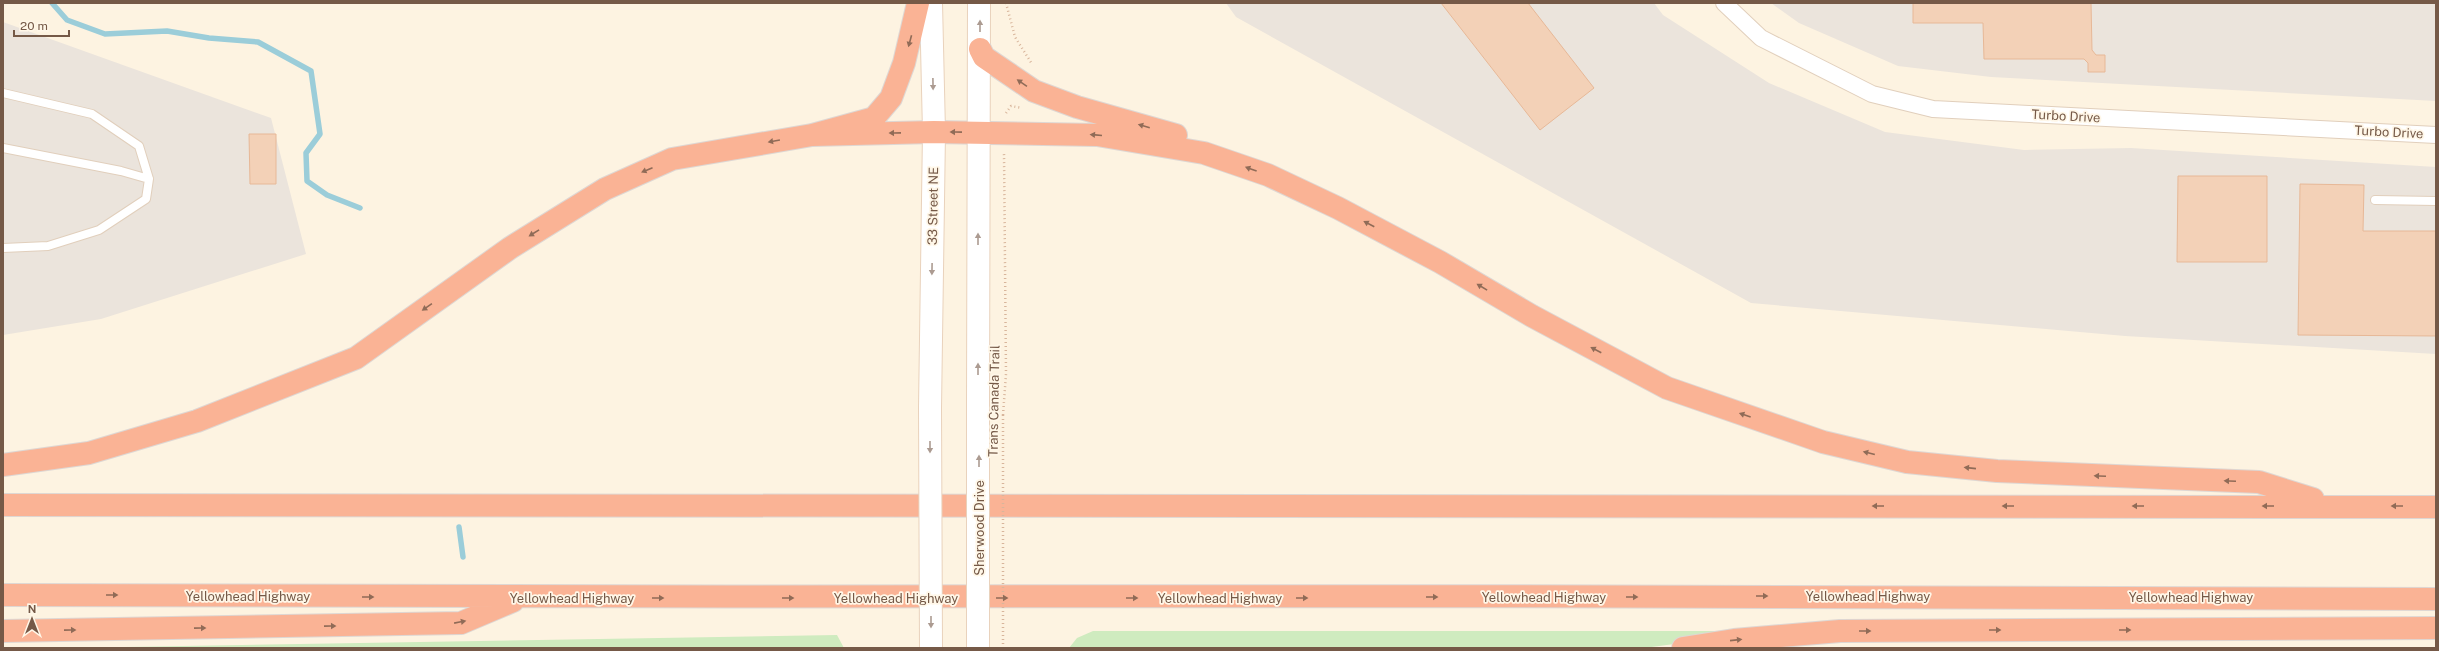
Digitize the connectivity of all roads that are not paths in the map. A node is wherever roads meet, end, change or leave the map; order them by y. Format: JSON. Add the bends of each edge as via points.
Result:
{"nodes":[{"id":1,"x":918,"y":3,"type":"edge"},
{"id":2,"x":931,"y":3,"type":"edge"},
{"id":3,"x":980,"y":3,"type":"edge"},
{"id":4,"x":1724,"y":3,"type":"edge"},
{"id":5,"x":980,"y":49,"type":"junction"},
{"id":6,"x":3,"y":93,"type":"edge"},
{"id":7,"x":934,"y":132,"type":"junction"},
{"id":8,"x":978,"y":132,"type":"junction"},
{"id":9,"x":812,"y":135,"type":"junction"},
{"id":10,"x":2436,"y":135,"type":"edge"},
{"id":11,"x":3,"y":148,"type":"edge"},
{"id":12,"x":1204,"y":153,"type":"junction"},
{"id":13,"x":149,"y":179,"type":"junction"},
{"id":14,"x":2375,"y":200,"type":"dead end"},
{"id":15,"x":2436,"y":201,"type":"edge"},
{"id":16,"x":3,"y":248,"type":"edge"},
{"id":17,"x":3,"y":465,"type":"edge"},
{"id":18,"x":3,"y":505,"type":"edge"},
{"id":19,"x":2335,"y":506,"type":"junction"},
{"id":20,"x":2436,"y":507,"type":"edge"},
{"id":21,"x":3,"y":595,"type":"edge"},
{"id":22,"x":521,"y":598,"type":"junction"},
{"id":23,"x":2436,"y":599,"type":"edge"},
{"id":24,"x":2436,"y":628,"type":"edge"},
{"id":25,"x":3,"y":632,"type":"edge"},
{"id":26,"x":931,"y":648,"type":"edge"},
{"id":27,"x":978,"y":648,"type":"edge"},
{"id":28,"x":1683,"y":648,"type":"edge"}],
"edges":[{"from":1,"to":9,"type":"highway","one_way":true,"via":[[904,63],[891,98],[874,118]]},
{"from":2,"to":7,"type":"main road","name":"33 Street NE","one_way":true},
{"from":5,"to":3,"type":"main road","one_way":true},
{"from":4,"to":10,"type":"street","name":"Turbo Drive","via":[[1761,38],[1872,94],[1933,109]]},
{"from":5,"to":8,"type":"main road"},
{"from":12,"to":5,"type":"highway","one_way":true,"via":[[1181,137],[1077,108],[1034,91],[984,57]]},
{"from":6,"to":13,"type":"lane","via":[[92,114],[139,146]]},
{"from":8,"to":7,"type":"highway","one_way":true},
{"from":7,"to":9,"type":"highway","one_way":true},
{"from":7,"to":26,"type":"main road","name":"33 Street NE","one_way":true,"bridge":true,"via":[[930,408]]},
{"from":12,"to":8,"type":"highway","one_way":true,"via":[[1097,135]]},
{"from":27,"to":8,"type":"main road","name":"Sherwood Drive","one_way":true,"bridge":true},
{"from":9,"to":17,"type":"highway","one_way":true,"via":[[672,159],[605,189],[510,248],[356,358],[190,423],[89,453]]},
{"from":11,"to":13,"type":"lane","via":[[121,171]]},
{"from":19,"to":12,"type":"highway","one_way":true,"via":[[2259,482],[1997,471],[1907,462],[1823,442],[1668,388],[1338,208],[1268,176]]},
{"from":13,"to":16,"type":"lane","via":[[146,199],[99,230],[48,246]]},
{"from":14,"to":15,"type":"lane"},
{"from":19,"to":18,"type":"highway","one_way":true},
{"from":20,"to":19,"type":"highway","one_way":true},
{"from":21,"to":22,"type":"highway","name":"Yellowhead Highway","one_way":true},
{"from":22,"to":23,"type":"highway","name":"Yellowhead Highway","one_way":true,"via":[[1993,596]]},
{"from":25,"to":22,"type":"highway","one_way":true,"via":[[461,623]]},
{"from":28,"to":24,"type":"highway","one_way":true,"via":[[1734,640],[1840,632]]}]}
